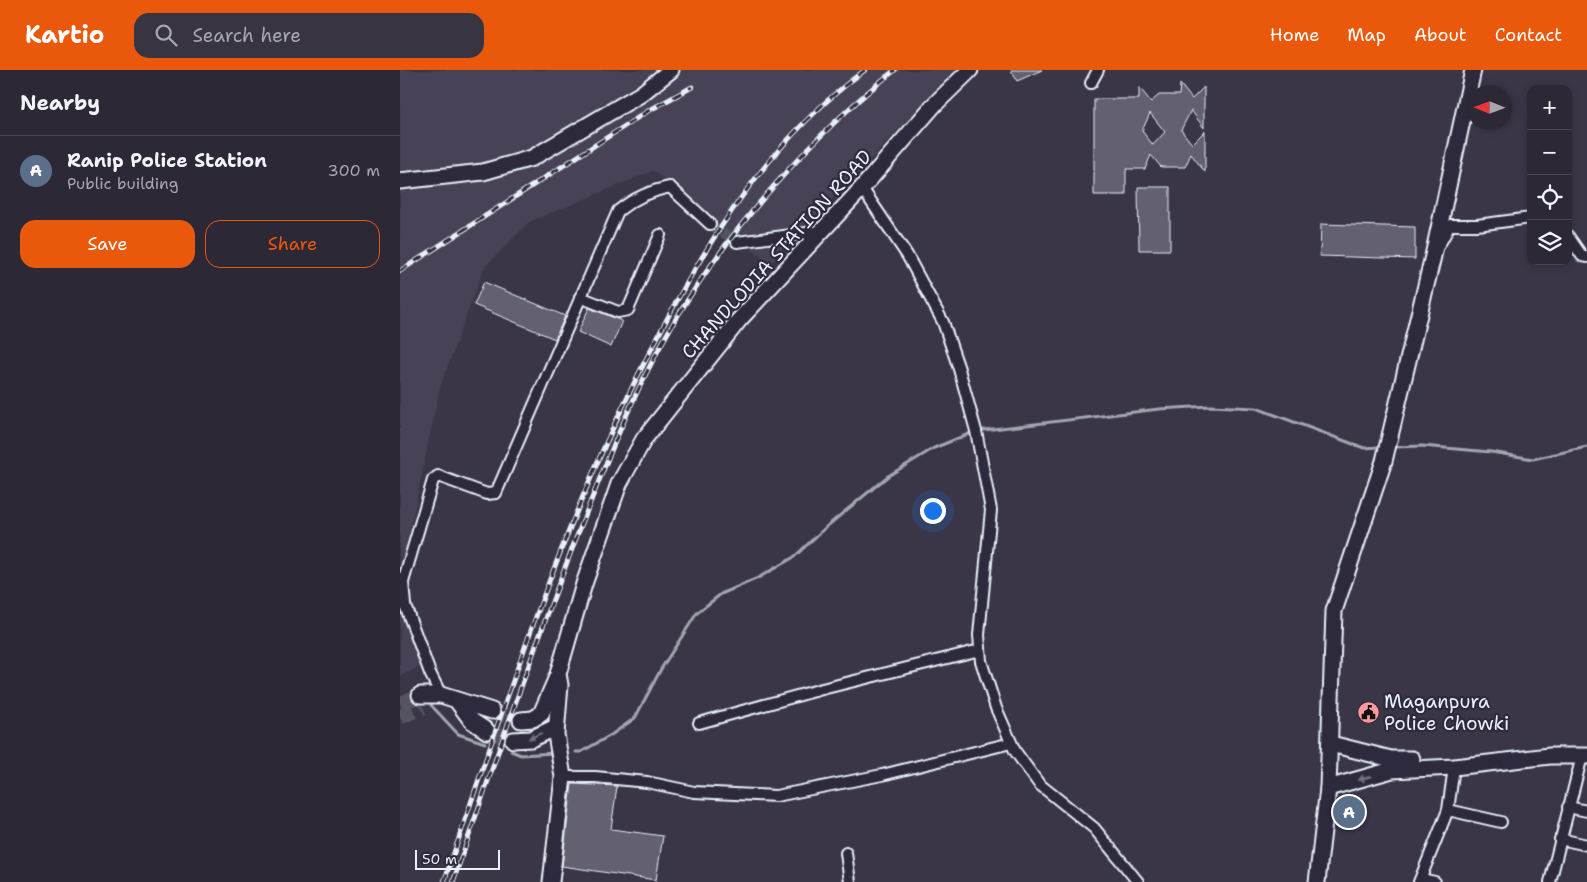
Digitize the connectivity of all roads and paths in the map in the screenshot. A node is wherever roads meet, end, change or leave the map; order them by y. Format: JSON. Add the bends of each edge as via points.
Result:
{"nodes":[{"id":1,"x":672,"y":70,"type":"edge"},
{"id":2,"x":970,"y":70,"type":"edge"},
{"id":3,"x":1098,"y":70,"type":"edge"},
{"id":4,"x":1473,"y":70,"type":"edge"},
{"id":5,"x":1092,"y":83,"type":"dead end"},
{"id":6,"x":400,"y":181,"type":"edge"},
{"id":7,"x":862,"y":188,"type":"junction"},
{"id":8,"x":1527,"y":219,"type":"edge"},
{"id":9,"x":710,"y":224,"type":"tunnel mouth"},
{"id":10,"x":822,"y":231,"type":"junction"},
{"id":11,"x":660,"y":235,"type":"dead end"},
{"id":12,"x":737,"y":242,"type":"tunnel mouth"},
{"id":13,"x":1572,"y":242,"type":"edge"},
{"id":14,"x":1433,"y":256,"type":"junction"},
{"id":15,"x":1587,"y":257,"type":"edge"},
{"id":16,"x":580,"y":297,"type":"junction"},
{"id":17,"x":980,"y":650,"type":"junction"},
{"id":18,"x":558,"y":674,"type":"junction"},
{"id":19,"x":429,"y":698,"type":"joint"},
{"id":20,"x":457,"y":700,"type":"junction"},
{"id":21,"x":492,"y":711,"type":"tunnel mouth"},
{"id":22,"x":521,"y":720,"type":"tunnel mouth"},
{"id":23,"x":699,"y":722,"type":"dead end"},
{"id":24,"x":556,"y":727,"type":"junction"},
{"id":25,"x":487,"y":731,"type":"tunnel mouth"},
{"id":26,"x":513,"y":740,"type":"tunnel mouth"},
{"id":27,"x":1011,"y":743,"type":"junction"},
{"id":28,"x":1330,"y":744,"type":"junction"},
{"id":29,"x":1585,"y":753,"type":"edge"},
{"id":30,"x":1454,"y":767,"type":"junction"},
{"id":31,"x":563,"y":777,"type":"junction"},
{"id":32,"x":1328,"y":788,"type":"junction"},
{"id":33,"x":1568,"y":807,"type":"junction"},
{"id":34,"x":1448,"y":810,"type":"junction"},
{"id":35,"x":1587,"y":811,"type":"edge"},
{"id":36,"x":1501,"y":822,"type":"dead end"},
{"id":37,"x":1560,"y":839,"type":"junction"},
{"id":38,"x":1587,"y":845,"type":"edge"},
{"id":39,"x":846,"y":853,"type":"dead end"},
{"id":40,"x":1420,"y":881,"type":"edge"},
{"id":41,"x":551,"y":882,"type":"edge"},
{"id":42,"x":850,"y":882,"type":"edge"},
{"id":43,"x":1138,"y":882,"type":"edge"},
{"id":44,"x":1317,"y":882,"type":"edge"},
{"id":45,"x":1435,"y":882,"type":"edge"},
{"id":46,"x":1550,"y":882,"type":"edge"}],
"edges":[{"from":1,"to":6,"type":"street","via":[[632,99],[532,158],[483,172]]},
{"from":2,"to":7,"type":"street","name":"CHANDLODIA STATION ROAD","via":[[934,105]]},
{"from":3,"to":5,"type":"street"},
{"from":4,"to":14,"type":"street"},
{"from":7,"to":10,"type":"street","name":"CHANDLODIA STATION ROAD"},
{"from":7,"to":17,"type":"street","via":[[907,255],[943,322],[977,438],[992,510],[980,616]]},
{"from":8,"to":14,"type":"street","via":[[1477,226],[1450,225]]},
{"from":9,"to":16,"type":"street","via":[[670,187],[633,198],[618,211]]},
{"from":10,"to":12,"type":"street"},
{"from":10,"to":18,"type":"street","name":"CHANDLODIA STATION ROAD","via":[[739,320],[644,439],[619,484],[584,584]]},
{"from":11,"to":16,"type":"street","via":[[628,310],[618,312]]},
{"from":13,"to":15,"type":"street","via":[[1582,256]]},
{"from":14,"to":28,"type":"street","via":[[1384,461],[1334,611]]},
{"from":16,"to":19,"type":"street","via":[[496,492],[487,494],[438,476],[433,480],[404,582],[405,605],[430,673]]},
{"from":17,"to":23,"type":"street"},
{"from":17,"to":27,"type":"street","via":[[996,708]]},
{"from":18,"to":22,"type":"street","via":[[541,714]]},
{"from":18,"to":24,"type":"street","name":"CHANDLODIA STATION ROAD"},
{"from":19,"to":20,"type":"street"},
{"from":20,"to":21,"type":"street"},
{"from":20,"to":25,"type":"street","via":[[472,721]]},
{"from":24,"to":26,"type":"street","one_way":true,"via":[[530,739]]},
{"from":24,"to":31,"type":"street","name":"CHANDLODIA STATION ROAD"},
{"from":27,"to":31,"type":"street","via":[[882,775],[776,796],[694,792],[647,782]]},
{"from":27,"to":43,"type":"street","via":[[1039,784],[1094,828]]},
{"from":28,"to":29,"type":"street","via":[[1391,759],[1453,757],[1549,745]]},
{"from":28,"to":32,"type":"street"},
{"from":29,"to":30,"type":"street"},
{"from":29,"to":33,"type":"street"},
{"from":30,"to":32,"type":"street","one_way":true,"via":[[1392,770]]},
{"from":30,"to":34,"type":"street"},
{"from":31,"to":41,"type":"street","name":"CHANDLODIA STATION ROAD"},
{"from":32,"to":44,"type":"street"},
{"from":33,"to":35,"type":"street"},
{"from":33,"to":37,"type":"street"},
{"from":34,"to":36,"type":"street"},
{"from":34,"to":40,"type":"street"},
{"from":37,"to":38,"type":"street"},
{"from":37,"to":46,"type":"street"},
{"from":39,"to":42,"type":"street"},
{"from":40,"to":45,"type":"street"}]}
